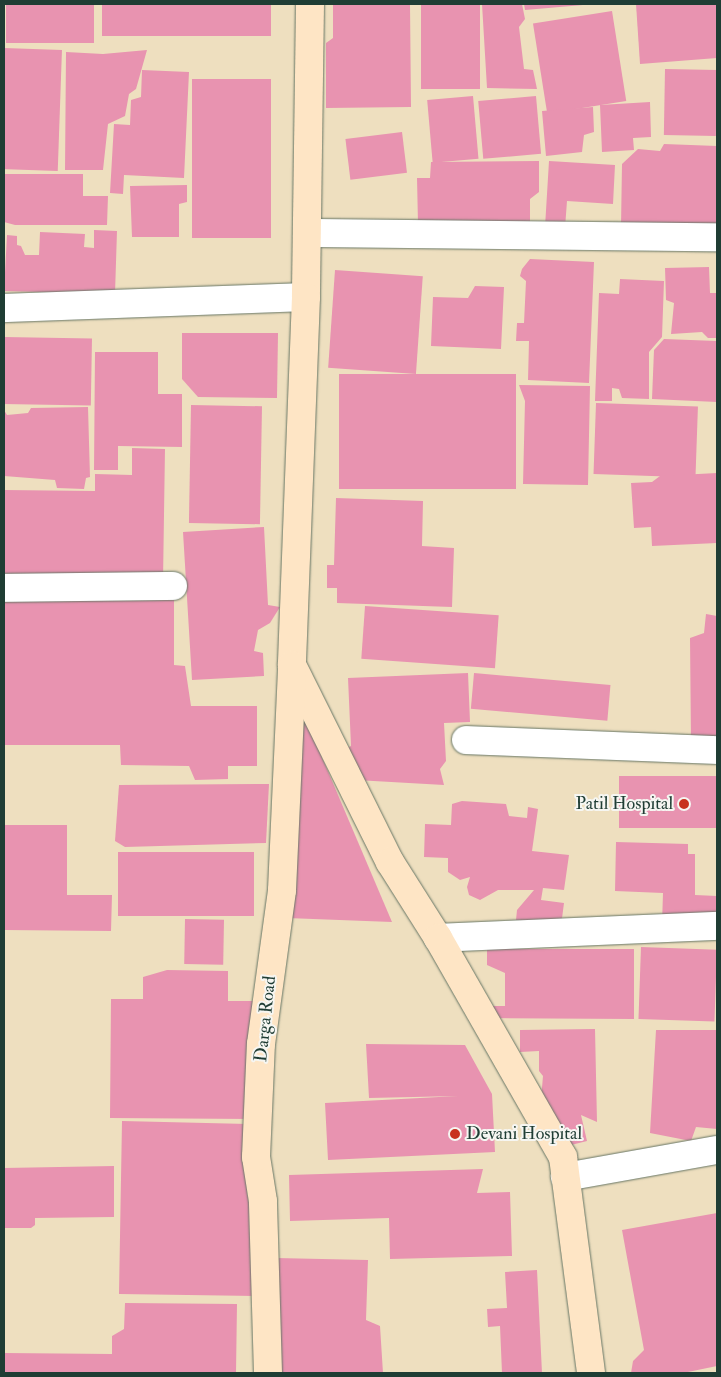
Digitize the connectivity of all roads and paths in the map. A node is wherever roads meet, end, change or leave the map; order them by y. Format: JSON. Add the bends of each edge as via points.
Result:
{"nodes":[{"id":1,"x":310,"y":4,"type":"edge"},
{"id":2,"x":307,"y":234,"type":"junction"},
{"id":3,"x":717,"y":237,"type":"edge"},
{"id":4,"x":306,"y":297,"type":"junction"},
{"id":5,"x":4,"y":308,"type":"edge"},
{"id":6,"x":173,"y":586,"type":"dead end"},
{"id":7,"x":4,"y":588,"type":"edge"},
{"id":8,"x":292,"y":665,"type":"junction"},
{"id":9,"x":466,"y":740,"type":"dead end"},
{"id":10,"x":717,"y":750,"type":"edge"},
{"id":11,"x":717,"y":926,"type":"edge"},
{"id":12,"x":438,"y":938,"type":"junction"},
{"id":13,"x":717,"y":1150,"type":"edge"},
{"id":14,"x":565,"y":1177,"type":"junction"},
{"id":15,"x":268,"y":1373,"type":"edge"},
{"id":16,"x":591,"y":1373,"type":"edge"}],
"edges":[{"from":1,"to":2,"type":"street","name":"Darga Road"},
{"from":2,"to":3,"type":"street"},
{"from":2,"to":4,"type":"street","name":"Darga Road"},
{"from":4,"to":5,"type":"street"},
{"from":4,"to":8,"type":"street","name":"Darga Road"},
{"from":6,"to":7,"type":"street"},
{"from":8,"to":12,"type":"street","via":[[390,862]]},
{"from":8,"to":15,"type":"street","name":"Darga Road","via":[[282,890],[261,1044],[256,1157],[263,1201]]},
{"from":9,"to":10,"type":"street"},
{"from":11,"to":12,"type":"street"},
{"from":12,"to":14,"type":"street","via":[[563,1157]]},
{"from":13,"to":14,"type":"street"},
{"from":14,"to":16,"type":"street"}]}
